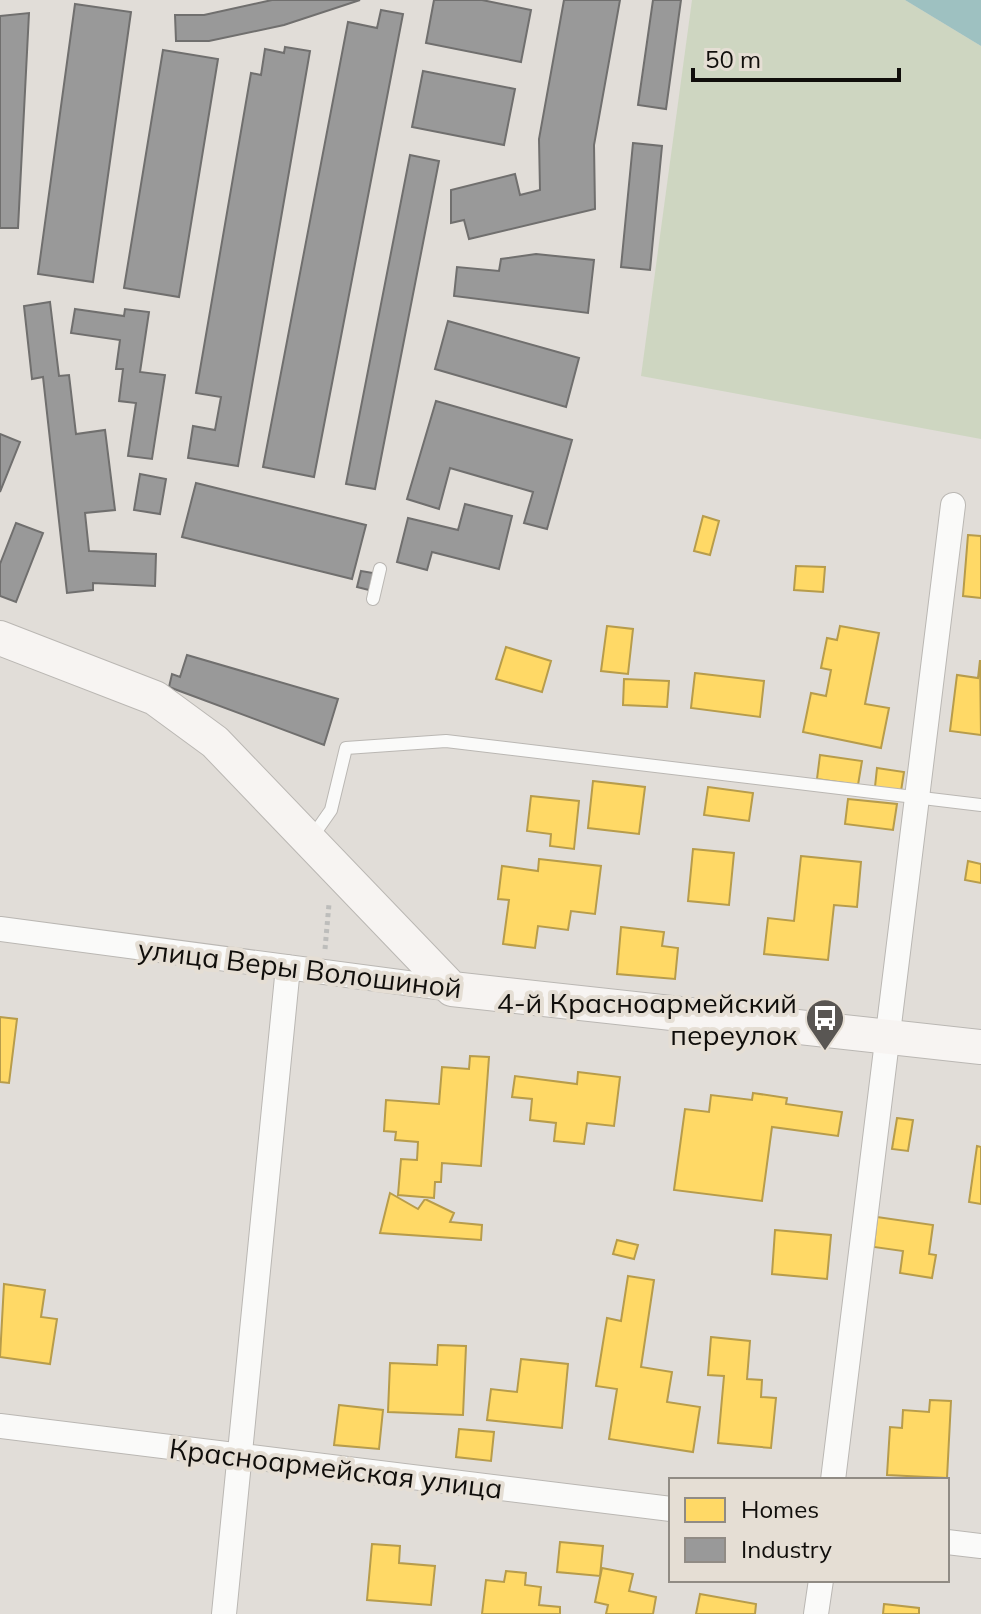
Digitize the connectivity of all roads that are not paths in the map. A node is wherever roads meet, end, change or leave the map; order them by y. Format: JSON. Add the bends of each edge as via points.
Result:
{"nodes":[{"id":1,"x":953,"y":505,"type":"dead end"},
{"id":2,"x":380,"y":569,"type":"dead end"},
{"id":3,"x":373,"y":599,"type":"dead end"},
{"id":4,"x":0,"y":638,"type":"edge"},
{"id":5,"x":917,"y":798,"type":"junction"},
{"id":6,"x":981,"y":805,"type":"edge"},
{"id":7,"x":308,"y":843,"type":"junction"},
{"id":8,"x":0,"y":929,"type":"edge"},
{"id":9,"x":288,"y":967,"type":"junction"},
{"id":10,"x":452,"y":989,"type":"junction"},
{"id":11,"x":888,"y":1035,"type":"junction"},
{"id":12,"x":981,"y":1047,"type":"edge"},
{"id":13,"x":0,"y":1426,"type":"edge"},
{"id":14,"x":240,"y":1456,"type":"junction"},
{"id":15,"x":833,"y":1478,"type":"edge"},
{"id":16,"x":669,"y":1509,"type":"edge"},
{"id":17,"x":949,"y":1542,"type":"edge"},
{"id":18,"x":981,"y":1546,"type":"edge"},
{"id":19,"x":821,"y":1582,"type":"edge"},
{"id":20,"x":224,"y":1614,"type":"edge"},
{"id":21,"x":816,"y":1614,"type":"edge"}],
"edges":[{"from":1,"to":5,"type":"street"},
{"from":2,"to":3,"type":"lane"},
{"from":4,"to":7,"type":"street","via":[[155,698],[215,742]]},
{"from":5,"to":6,"type":"lane"},
{"from":5,"to":7,"type":"lane","via":[[446,741],[398,743],[346,748],[331,810]]},
{"from":5,"to":11,"type":"street"},
{"from":7,"to":10,"type":"street"},
{"from":8,"to":9,"type":"street","name":"улица Веры Волошиной"},
{"from":9,"to":10,"type":"street","name":"улица Веры Волошиной"},
{"from":9,"to":14,"type":"street"},
{"from":10,"to":11,"type":"street","name":"улица Веры Волошиной"},
{"from":11,"to":12,"type":"street","name":"улица Веры Волошиной"},
{"from":11,"to":15,"type":"street"},
{"from":13,"to":14,"type":"street","name":"Красноармейская улица"},
{"from":14,"to":16,"type":"street","name":"Красноармейская улица"},
{"from":14,"to":20,"type":"street"},
{"from":17,"to":18,"type":"street"},
{"from":19,"to":21,"type":"street"}]}
